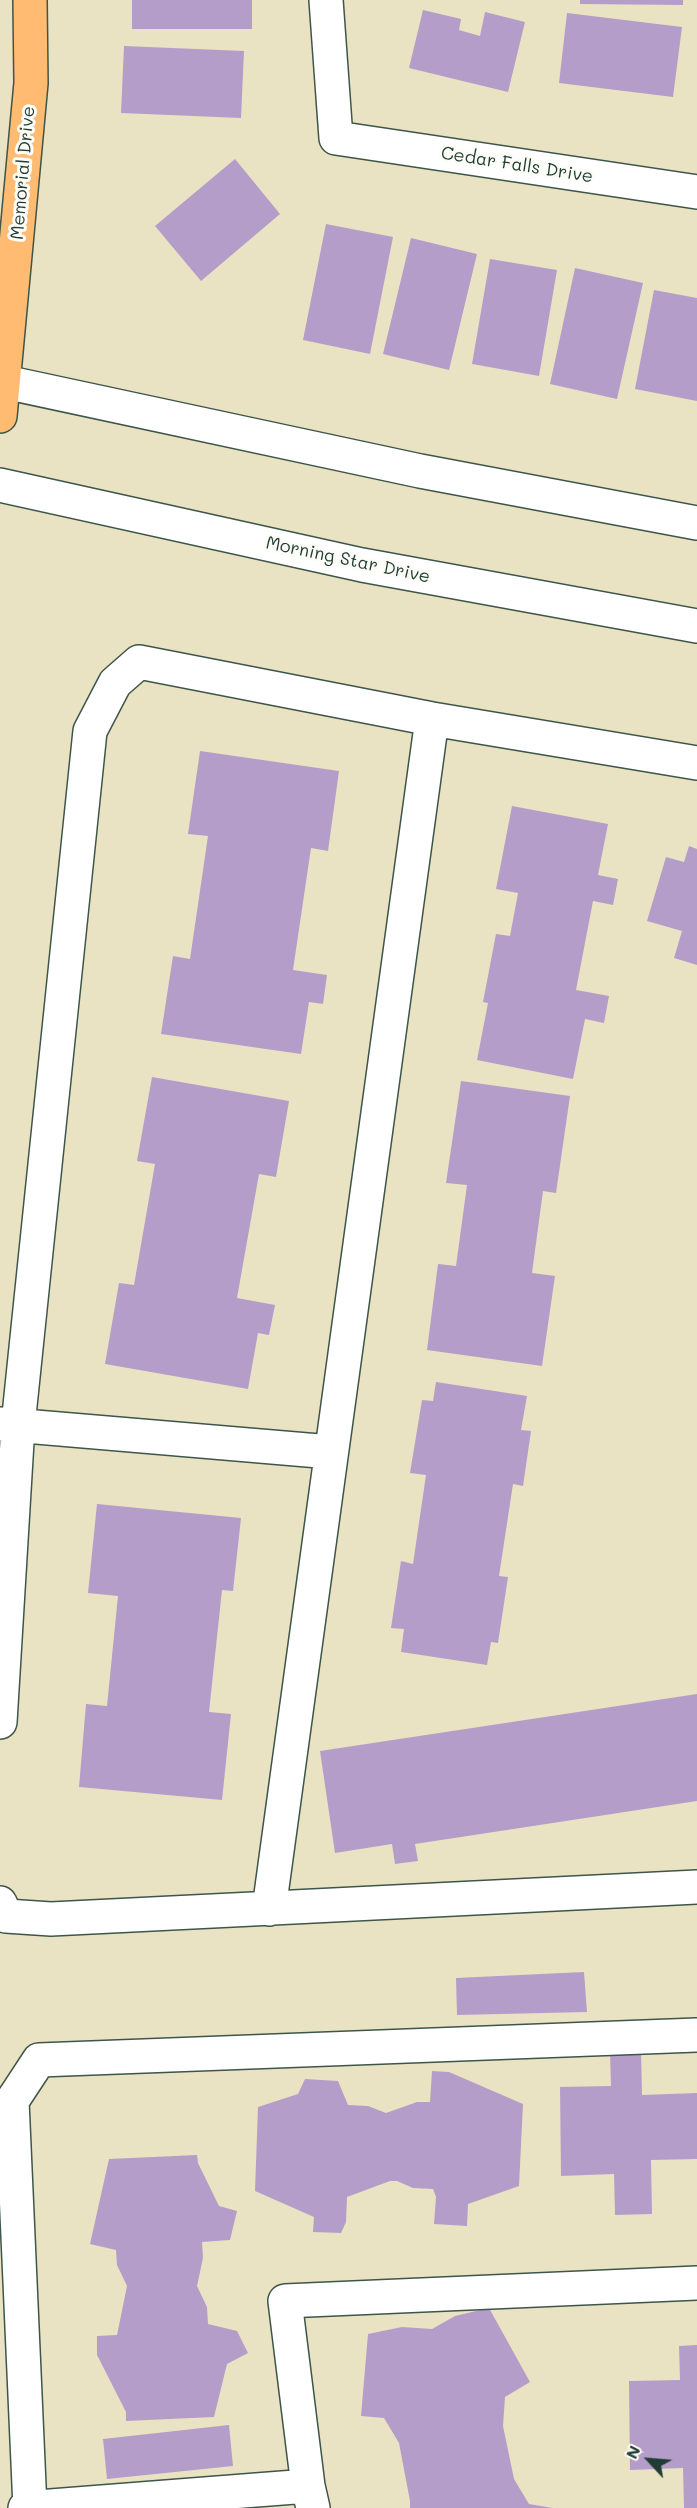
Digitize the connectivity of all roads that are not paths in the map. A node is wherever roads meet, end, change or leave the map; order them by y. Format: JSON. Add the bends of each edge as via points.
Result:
{"nodes":[{"id":1,"x":30,"y":0,"type":"edge"},
{"id":2,"x":326,"y":0,"type":"edge"},
{"id":3,"x":697,"y":192,"type":"edge"},
{"id":4,"x":2,"y":382,"type":"edge"},
{"id":5,"x":0,"y":416,"type":"edge"},
{"id":6,"x":0,"y":485,"type":"edge"},
{"id":7,"x":697,"y":523,"type":"edge"},
{"id":8,"x":697,"y":626,"type":"edge"},
{"id":9,"x":432,"y":719,"type":"junction"},
{"id":10,"x":697,"y":763,"type":"edge"},
{"id":11,"x":9,"y":1424,"type":"edge"},
{"id":12,"x":331,"y":1452,"type":"junction"},
{"id":13,"x":0,"y":1722,"type":"edge"},
{"id":14,"x":697,"y":1887,"type":"edge"},
{"id":15,"x":0,"y":1903,"type":"edge"},
{"id":16,"x":269,"y":1909,"type":"junction"},
{"id":17,"x":697,"y":2035,"type":"edge"},
{"id":18,"x":697,"y":2283,"type":"edge"},
{"id":19,"x":311,"y":2497,"type":"edge"},
{"id":20,"x":28,"y":2508,"type":"edge"}],
"edges":[{"from":1,"to":4,"type":"main road","name":"Memorial Drive","via":[[32,83]]},
{"from":2,"to":3,"type":"street","name":"Cedar Falls Drive","via":[[336,138]]},
{"from":4,"to":5,"type":"main road","name":"Memorial Drive"},
{"from":4,"to":7,"type":"street","via":[[408,468]]},
{"from":6,"to":8,"type":"street","name":"Morning Star Drive","via":[[362,565]]},
{"from":9,"to":10,"type":"street"},
{"from":9,"to":11,"type":"street","via":[[139,662],[115,683],[90,731]]},
{"from":9,"to":12,"type":"street"},
{"from":11,"to":12,"type":"street"},
{"from":11,"to":13,"type":"street"},
{"from":12,"to":16,"type":"street"},
{"from":14,"to":16,"type":"street"},
{"from":15,"to":16,"type":"street","via":[[6,1916],[51,1919]]},
{"from":17,"to":20,"type":"street","via":[[39,2060],[12,2101]]},
{"from":18,"to":19,"type":"street","via":[[285,2301]]},
{"from":19,"to":20,"type":"street"}]}
